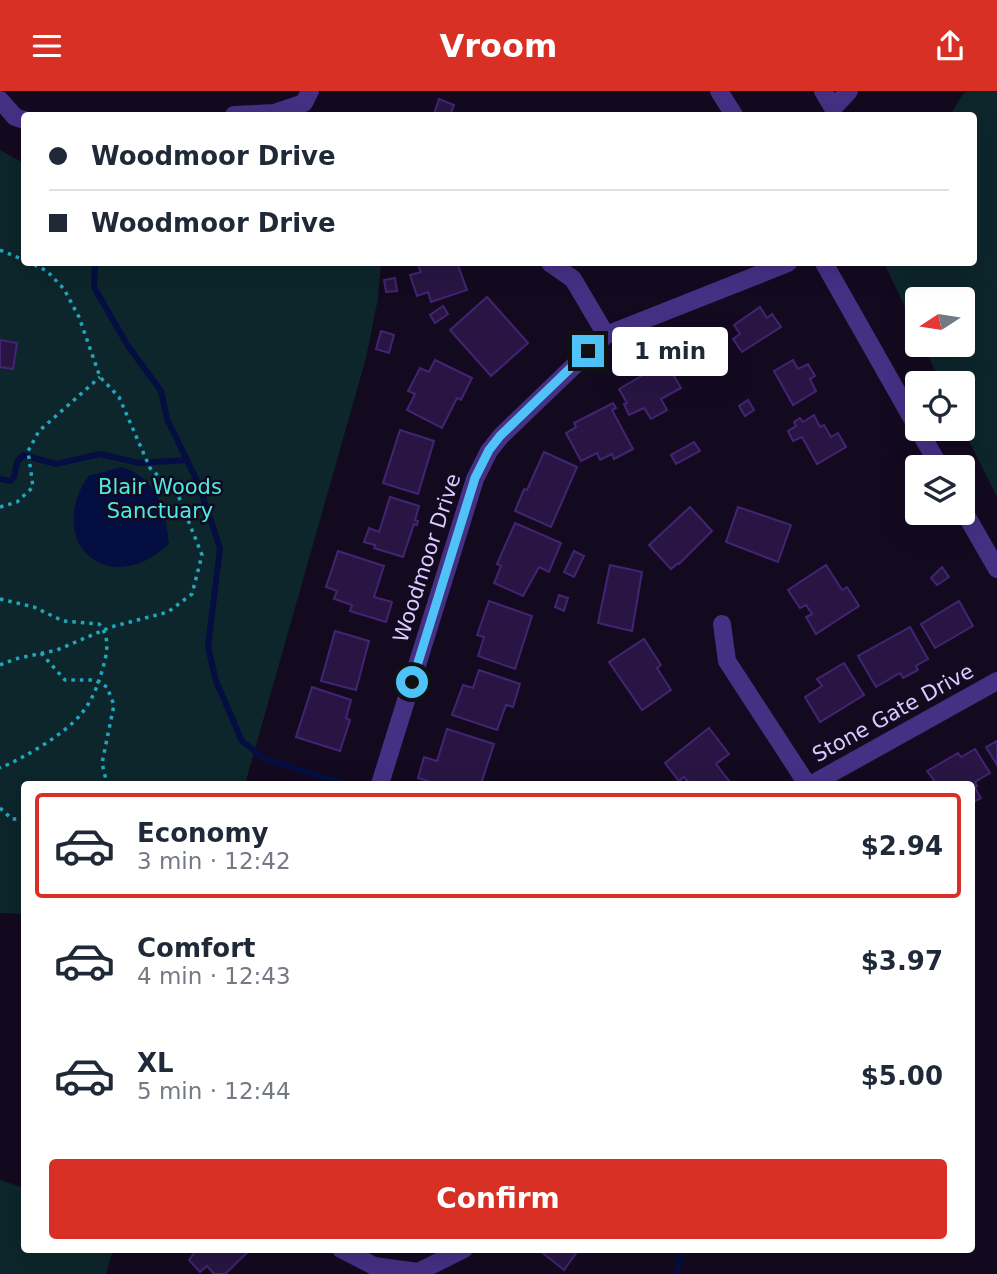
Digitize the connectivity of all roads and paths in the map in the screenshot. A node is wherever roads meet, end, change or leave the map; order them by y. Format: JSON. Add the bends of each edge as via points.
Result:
{"nodes":[{"id":1,"x":310,"y":91,"type":"edge"},
{"id":2,"x":719,"y":91,"type":"edge"},
{"id":3,"x":823,"y":91,"type":"edge"},
{"id":4,"x":849,"y":91,"type":"edge"},
{"id":5,"x":0,"y":100,"type":"edge"},
{"id":6,"x":277,"y":112,"type":"edge"},
{"id":7,"x":732,"y":112,"type":"edge"},
{"id":8,"x":837,"y":112,"type":"edge"},
{"id":9,"x":21,"y":119,"type":"edge"},
{"id":10,"x":0,"y":250,"type":"edge"},
{"id":11,"x":21,"y":259,"type":"edge"},
{"id":12,"x":37,"y":266,"type":"edge"},
{"id":13,"x":554,"y":266,"type":"edge"},
{"id":14,"x":780,"y":266,"type":"edge"},
{"id":15,"x":826,"y":266,"type":"edge"},
{"id":16,"x":606,"y":335,"type":"junction"},
{"id":17,"x":100,"y":377,"type":"junction"},
{"id":18,"x":905,"y":407,"type":"edge"},
{"id":19,"x":0,"y":507,"type":"edge"},
{"id":20,"x":972,"y":525,"type":"edge"},
{"id":21,"x":997,"y":569,"type":"edge"},
{"id":22,"x":0,"y":599,"type":"edge"},
{"id":23,"x":722,"y":624,"type":"dead end"},
{"id":24,"x":104,"y":629,"type":"junction"},
{"id":25,"x":41,"y":653,"type":"junction"},
{"id":26,"x":0,"y":665,"type":"edge"},
{"id":27,"x":997,"y":681,"type":"edge"},
{"id":28,"x":100,"y":682,"type":"junction"},
{"id":29,"x":0,"y":768,"type":"edge"},
{"id":30,"x":106,"y":781,"type":"edge"},
{"id":31,"x":381,"y":781,"type":"edge"},
{"id":32,"x":808,"y":781,"type":"edge"},
{"id":33,"x":815,"y":781,"type":"edge"},
{"id":34,"x":0,"y":808,"type":"edge"},
{"id":35,"x":21,"y":819,"type":"edge"},
{"id":36,"x":349,"y":1253,"type":"edge"},
{"id":37,"x":456,"y":1253,"type":"edge"},
{"id":38,"x":419,"y":1273,"type":"edge"}],
"edges":[{"from":1,"to":6,"type":"street","via":[[304,103]]},
{"from":2,"to":7,"type":"street"},
{"from":3,"to":8,"type":"street"},
{"from":4,"to":8,"type":"street"},
{"from":5,"to":9,"type":"street"},
{"from":10,"to":11,"type":"path"},
{"from":12,"to":17,"type":"path","via":[[64,289]]},
{"from":13,"to":16,"type":"street","via":[[573,279]]},
{"from":14,"to":16,"type":"street","name":"Woodmoor Drive"},
{"from":15,"to":18,"type":"street"},
{"from":16,"to":31,"type":"street","name":"Woodmoor Drive","via":[[489,450],[475,478]]},
{"from":17,"to":19,"type":"path","via":[[39,431],[28,451],[33,488],[17,502]]},
{"from":17,"to":24,"type":"path","via":[[120,397],[150,468],[178,495],[202,555],[192,594],[168,612]]},
{"from":20,"to":21,"type":"street"},
{"from":22,"to":24,"type":"path","via":[[34,607],[63,621],[99,624]]},
{"from":23,"to":32,"type":"street","via":[[727,661]]},
{"from":24,"to":25,"type":"path"},
{"from":24,"to":28,"type":"path","via":[[107,651]]},
{"from":25,"to":26,"type":"path"},
{"from":25,"to":28,"type":"path","via":[[65,680]]},
{"from":27,"to":33,"type":"street","name":"Stone Gate Drive"},
{"from":28,"to":29,"type":"path","via":[[81,715],[40,748]]},
{"from":28,"to":30,"type":"path","via":[[114,705],[102,763]]},
{"from":34,"to":35,"type":"path","via":[[12,819]]},
{"from":36,"to":38,"type":"street","via":[[374,1266]]},
{"from":37,"to":38,"type":"street"}]}
